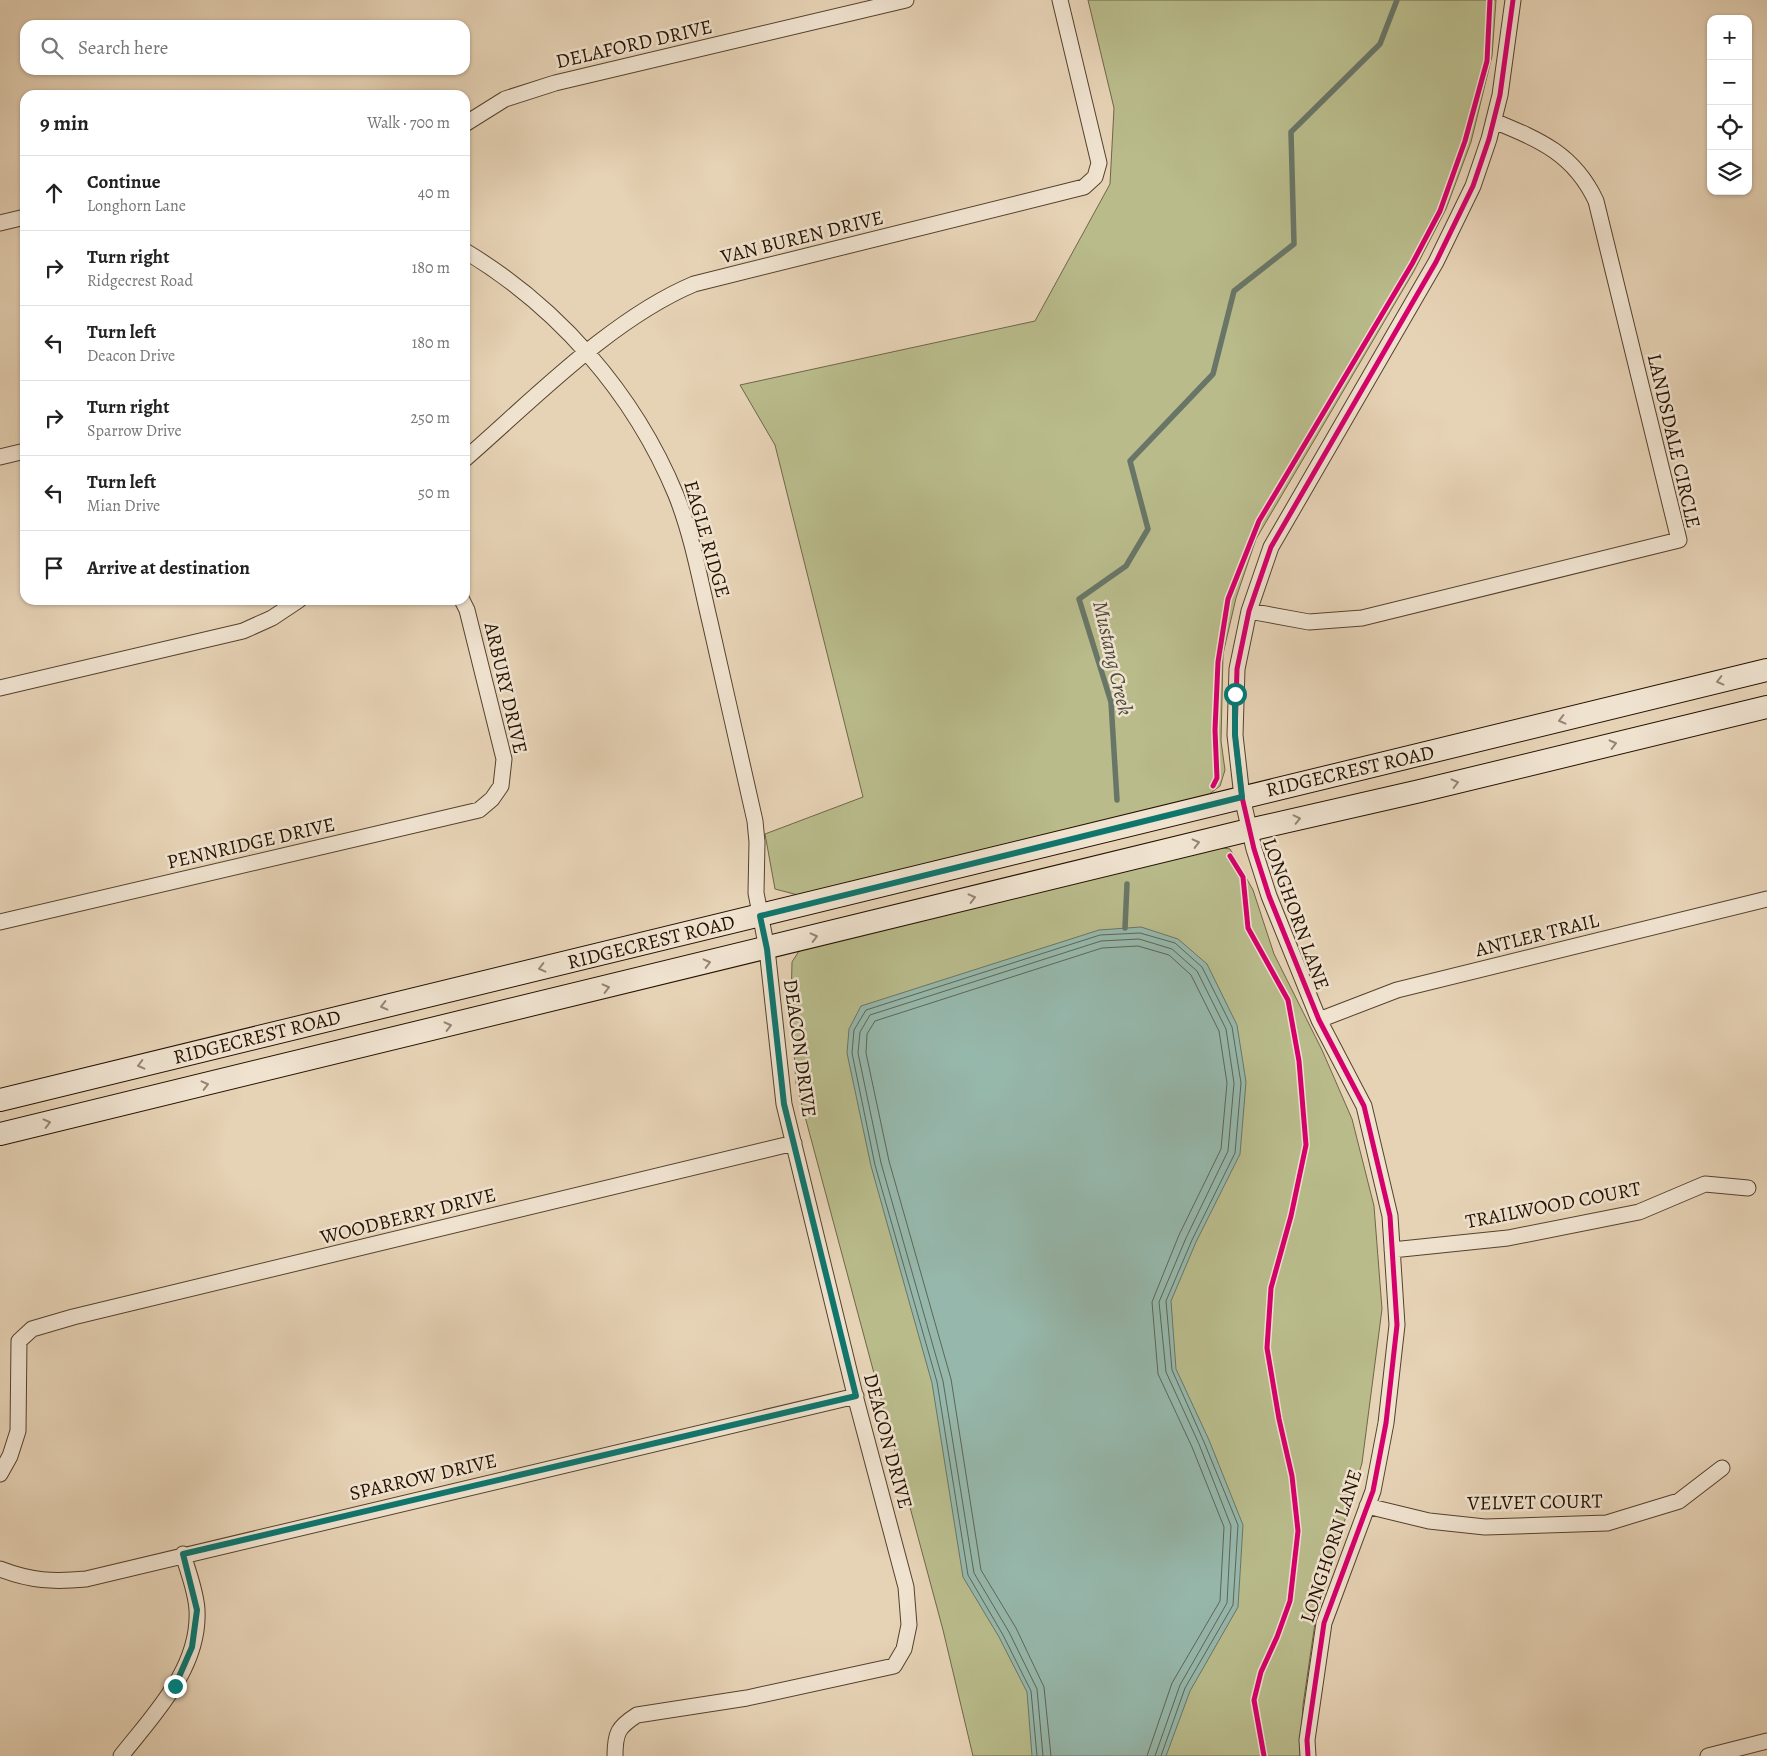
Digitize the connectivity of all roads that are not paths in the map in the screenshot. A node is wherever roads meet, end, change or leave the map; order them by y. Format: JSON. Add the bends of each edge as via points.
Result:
{"nodes":[{"id":1,"x":906,"y":0,"type":"edge"},
{"id":2,"x":1060,"y":0,"type":"edge"},
{"id":3,"x":1513,"y":0,"type":"edge"},
{"id":4,"x":470,"y":121,"type":"edge"},
{"id":5,"x":1494,"y":121,"type":"junction"},
{"id":6,"x":20,"y":219,"type":"edge"},
{"id":7,"x":0,"y":223,"type":"edge"},
{"id":8,"x":470,"y":254,"type":"edge"},
{"id":9,"x":588,"y":352,"type":"junction"},
{"id":10,"x":20,"y":452,"type":"edge"},
{"id":11,"x":470,"y":455,"type":"edge"},
{"id":12,"x":0,"y":457,"type":"edge"},
{"id":13,"x":292,"y":605,"type":"edge"},
{"id":14,"x":464,"y":605,"type":"edge"},
{"id":15,"x":1249,"y":611,"type":"junction"},
{"id":16,"x":1767,"y":670,"type":"edge"},
{"id":17,"x":0,"y":688,"type":"edge"},
{"id":18,"x":1767,"y":707,"type":"edge"},
{"id":19,"x":501,"y":786,"type":"joint"},
{"id":20,"x":1242,"y":797,"type":"junction"},
{"id":21,"x":1249,"y":830,"type":"junction"},
{"id":22,"x":1767,"y":899,"type":"edge"},
{"id":23,"x":760,"y":916,"type":"junction"},
{"id":24,"x":0,"y":922,"type":"edge"},
{"id":25,"x":767,"y":949,"type":"junction"},
{"id":26,"x":1319,"y":1020,"type":"junction"},
{"id":27,"x":0,"y":1100,"type":"edge"},
{"id":28,"x":0,"y":1134,"type":"edge"},
{"id":29,"x":794,"y":1143,"type":"junction"},
{"id":30,"x":1748,"y":1188,"type":"dead end"},
{"id":31,"x":1392,"y":1250,"type":"junction"},
{"id":32,"x":856,"y":1396,"type":"junction"},
{"id":33,"x":1722,"y":1468,"type":"dead end"},
{"id":34,"x":0,"y":1474,"type":"edge"},
{"id":35,"x":1367,"y":1506,"type":"junction"},
{"id":36,"x":183,"y":1554,"type":"junction"},
{"id":37,"x":0,"y":1569,"type":"edge"},
{"id":38,"x":1767,"y":1741,"type":"edge"},
{"id":39,"x":121,"y":1756,"type":"edge"},
{"id":40,"x":615,"y":1756,"type":"edge"},
{"id":41,"x":1308,"y":1756,"type":"edge"},
{"id":42,"x":1708,"y":1756,"type":"edge"}],
"edges":[{"from":1,"to":4,"type":"street","name":"DELAFORD DRIVE","via":[[554,82],[506,99]]},
{"from":2,"to":9,"type":"street","name":"VAN BUREN DRIVE","via":[[1099,163],[1095,177],[1084,187],[694,284],[645,308]]},
{"from":3,"to":5,"type":"street","name":"LONGHORN LANE","via":[[1505,72]]},
{"from":5,"to":15,"type":"street","name":"LONGHORN LANE","via":[[1473,186],[1449,239],[1282,524]]},
{"from":5,"to":15,"type":"street","name":"LANDSDALE CIRCLE","via":[[1541,142],[1569,161],[1596,201],[1679,540],[1362,618],[1309,622]]},
{"from":6,"to":7,"type":"street"},
{"from":8,"to":9,"type":"street","name":"EAGLE RIDGE","via":[[529,294]]},
{"from":9,"to":11,"type":"street","name":"VAN BUREN DRIVE"},
{"from":9,"to":23,"type":"street","name":"EAGLE RIDGE","via":[[658,456],[676,496],[706,606],[755,821],[756,893]]},
{"from":10,"to":12,"type":"street"},
{"from":13,"to":17,"type":"street","via":[[272,618],[243,630]]},
{"from":14,"to":19,"type":"street","name":"ARBURY DRIVE","via":[[504,759]]},
{"from":15,"to":20,"type":"street","name":"LONGHORN LANE","via":[[1238,669],[1234,714]]},
{"from":16,"to":20,"type":"main road","name":"RIDGECREST ROAD","one_way":true},
{"from":21,"to":18,"type":"main road","name":"RIDGECREST ROAD","one_way":true},
{"from":19,"to":24,"type":"street","name":"PENNRIDGE DRIVE","via":[[479,810]]},
{"from":20,"to":21,"type":"street","name":"LONGHORN LANE"},
{"from":20,"to":23,"type":"main road","name":"RIDGECREST ROAD"},
{"from":25,"to":21,"type":"main road","name":"RIDGECREST ROAD","one_way":true},
{"from":21,"to":26,"type":"street","name":"LONGHORN LANE","via":[[1269,896]]},
{"from":22,"to":26,"type":"street","name":"ANTLER TRAIL","via":[[1397,990]]},
{"from":23,"to":25,"type":"street","name":"DEACON DRIVE"},
{"from":23,"to":27,"type":"main road","name":"RIDGECREST ROAD","one_way":true},
{"from":28,"to":25,"type":"main road","name":"RIDGECREST ROAD","one_way":true},
{"from":25,"to":29,"type":"street","name":"DEACON DRIVE","via":[[784,1104]]},
{"from":26,"to":31,"type":"street","name":"LONGHORN LANE","via":[[1364,1106],[1390,1216]]},
{"from":29,"to":32,"type":"street","name":"DEACON DRIVE"},
{"from":29,"to":34,"type":"street","name":"WOODBERRY DRIVE","via":[[82,1315],[32,1330],[19,1341],[18,1430]]},
{"from":30,"to":31,"type":"street","name":"TRAILWOOD COURT","via":[[1705,1184],[1639,1212],[1508,1238]]},
{"from":31,"to":35,"type":"street","name":"LONGHORN LANE","via":[[1397,1325],[1386,1423],[1373,1491]]},
{"from":32,"to":36,"type":"street","name":"SPARROW DRIVE"},
{"from":32,"to":40,"type":"street","name":"DEACON DRIVE","via":[[906,1587],[909,1625],[904,1649],[894,1666],[747,1698],[637,1715],[622,1724],[615,1739]]},
{"from":33,"to":35,"type":"street","name":"VELVET COURT","via":[[1679,1501],[1607,1522],[1485,1527],[1429,1521]]},
{"from":35,"to":41,"type":"street","name":"LONGHORN LANE","via":[[1324,1623],[1307,1740]]},
{"from":36,"to":37,"type":"street","name":"SPARROW DRIVE","via":[[86,1579],[35,1580]]},
{"from":36,"to":39,"type":"street","via":[[197,1610],[192,1647],[175,1686]]},
{"from":38,"to":42,"type":"street"}]}
